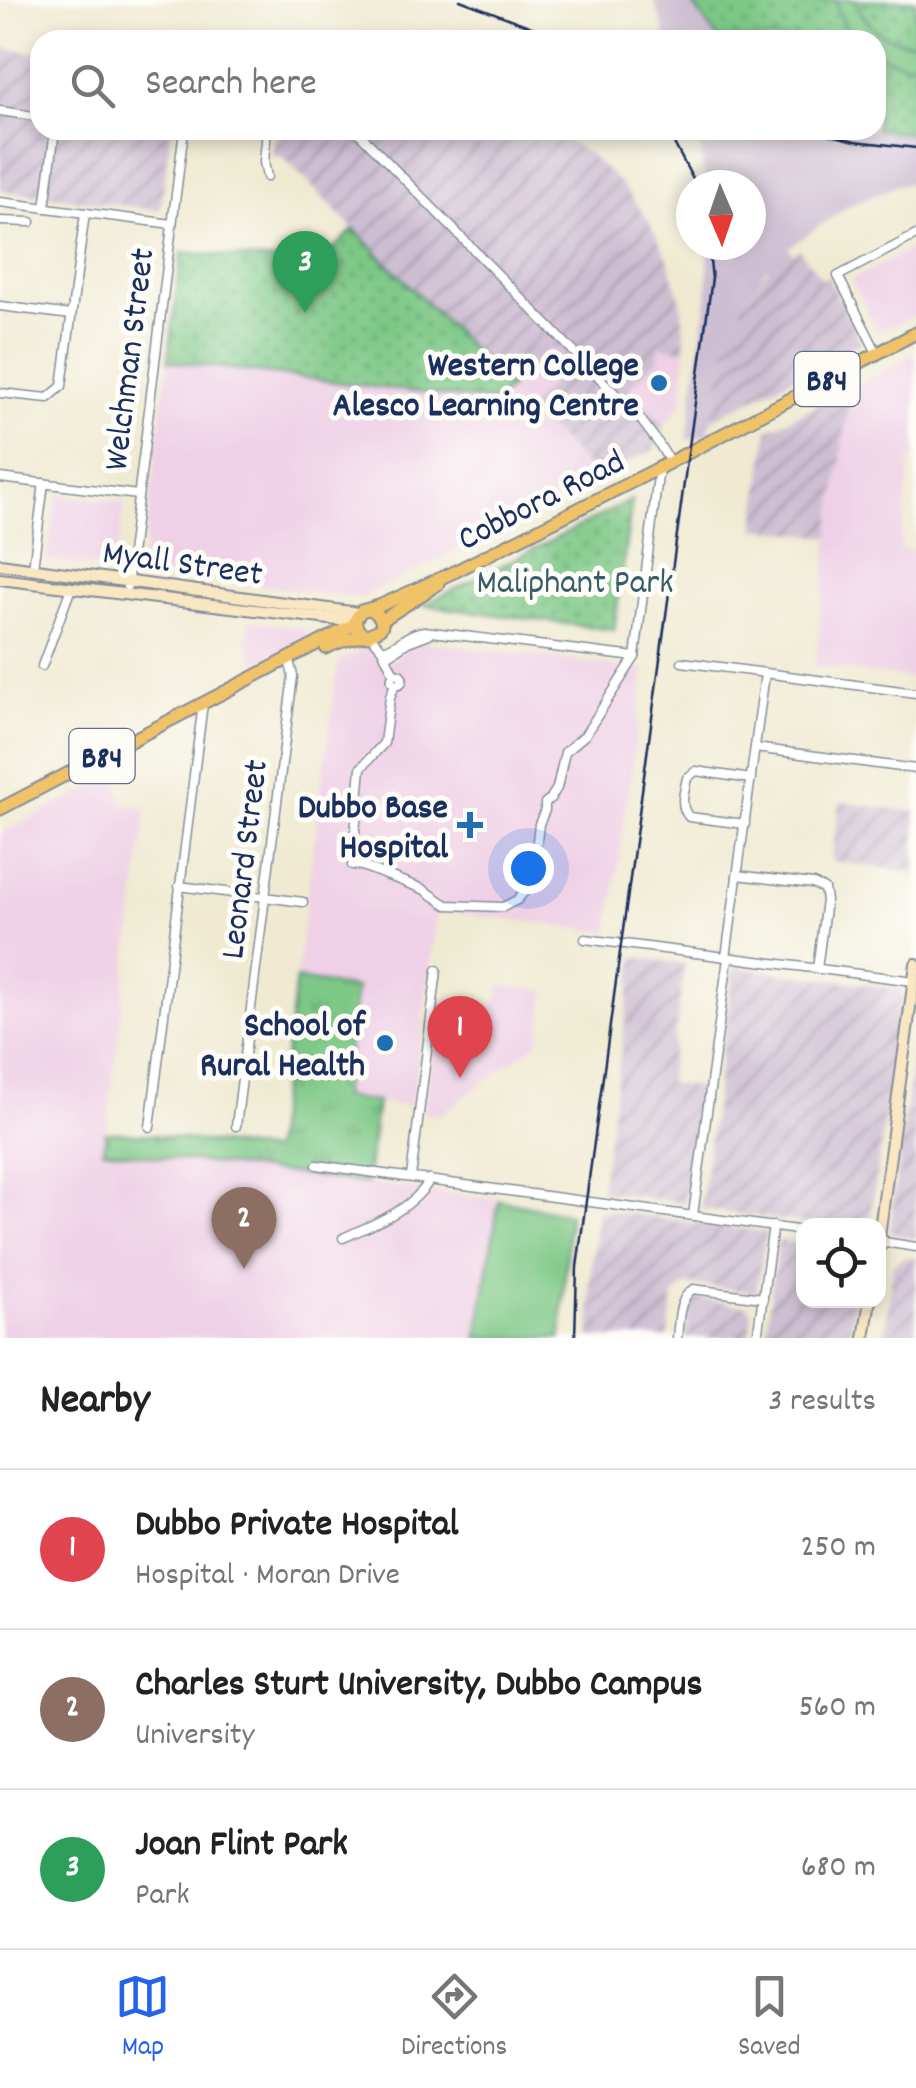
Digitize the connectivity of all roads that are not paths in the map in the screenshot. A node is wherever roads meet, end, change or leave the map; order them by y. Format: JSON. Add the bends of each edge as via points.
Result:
{"nodes":[{"id":1,"x":0,"y":111,"type":"edge"},
{"id":2,"x":30,"y":115,"type":"edge"},
{"id":3,"x":54,"y":140,"type":"edge"},
{"id":4,"x":183,"y":140,"type":"edge"},
{"id":5,"x":266,"y":140,"type":"edge"},
{"id":6,"x":366,"y":140,"type":"edge"},
{"id":7,"x":267,"y":177,"type":"dead end"},
{"id":8,"x":0,"y":202,"type":"edge"},
{"id":9,"x":46,"y":208,"type":"junction"},
{"id":10,"x":84,"y":213,"type":"junction"},
{"id":11,"x":0,"y":221,"type":"edge"},
{"id":12,"x":31,"y":222,"type":"dead end"},
{"id":13,"x":172,"y":224,"type":"junction"},
{"id":14,"x":916,"y":235,"type":"edge"},
{"id":15,"x":0,"y":306,"type":"edge"},
{"id":16,"x":72,"y":315,"type":"junction"},
{"id":17,"x":916,"y":332,"type":"edge"},
{"id":18,"x":877,"y":353,"type":"junction"},
{"id":19,"x":0,"y":393,"type":"edge"},
{"id":20,"x":664,"y":465,"type":"junction"},
{"id":21,"x":0,"y":478,"type":"edge"},
{"id":22,"x":44,"y":483,"type":"junction"},
{"id":23,"x":138,"y":495,"type":"junction"},
{"id":24,"x":0,"y":564,"type":"edge"},
{"id":25,"x":33,"y":568,"type":"junction"},
{"id":26,"x":454,"y":572,"type":"junction"},
{"id":27,"x":0,"y":579,"type":"edge"},
{"id":28,"x":128,"y":580,"type":"junction"},
{"id":29,"x":70,"y":588,"type":"junction"},
{"id":30,"x":126,"y":595,"type":"junction"},
{"id":31,"x":372,"y":610,"type":"junction"},
{"id":32,"x":313,"y":617,"type":"junction"},
{"id":33,"x":356,"y":620,"type":"junction"},
{"id":34,"x":375,"y":630,"type":"junction"},
{"id":35,"x":324,"y":642,"type":"junction"},
{"id":36,"x":384,"y":652,"type":"junction"},
{"id":37,"x":635,"y":657,"type":"junction"},
{"id":38,"x":289,"y":660,"type":"junction"},
{"id":39,"x":682,"y":662,"type":"dead end"},
{"id":40,"x":42,"y":666,"type":"dead end"},
{"id":41,"x":765,"y":674,"type":"junction"},
{"id":42,"x":916,"y":693,"type":"edge"},
{"id":43,"x":203,"y":703,"type":"junction"},
{"id":44,"x":755,"y":748,"type":"junction"},
{"id":45,"x":916,"y":769,"type":"edge"},
{"id":46,"x":751,"y":778,"type":"junction"},
{"id":47,"x":0,"y":809,"type":"edge"},
{"id":48,"x":744,"y":824,"type":"junction"},
{"id":49,"x":738,"y":875,"type":"junction"},
{"id":50,"x":179,"y":886,"type":"junction"},
{"id":51,"x":265,"y":897,"type":"junction"},
{"id":52,"x":303,"y":902,"type":"dead end"},
{"id":53,"x":585,"y":939,"type":"dead end"},
{"id":54,"x":727,"y":958,"type":"junction"},
{"id":55,"x":817,"y":969,"type":"junction"},
{"id":56,"x":437,"y":970,"type":"dead end"},
{"id":57,"x":915,"y":972,"type":"edge"},
{"id":58,"x":236,"y":1126,"type":"dead end"},
{"id":59,"x":150,"y":1127,"type":"dead end"},
{"id":60,"x":317,"y":1165,"type":"dead end"},
{"id":61,"x":411,"y":1177,"type":"junction"},
{"id":62,"x":430,"y":1180,"type":"junction"},
{"id":63,"x":693,"y":1214,"type":"junction"},
{"id":64,"x":883,"y":1218,"type":"edge"},
{"id":65,"x":773,"y":1226,"type":"junction"},
{"id":66,"x":796,"y":1229,"type":"edge"},
{"id":67,"x":343,"y":1238,"type":"dead end"},
{"id":68,"x":886,"y":1242,"type":"edge"},
{"id":69,"x":916,"y":1246,"type":"edge"},
{"id":70,"x":763,"y":1298,"type":"junction"},
{"id":71,"x":869,"y":1308,"type":"edge"},
{"id":72,"x":676,"y":1338,"type":"edge"},
{"id":73,"x":757,"y":1338,"type":"edge"},
{"id":74,"x":864,"y":1338,"type":"edge"}],
"edges":[{"from":1,"to":2,"type":"street"},
{"from":3,"to":9,"type":"street"},
{"from":4,"to":13,"type":"street","name":"Welchman Street"},
{"from":5,"to":7,"type":"street"},
{"from":6,"to":20,"type":"street","via":[[640,420],[659,444]]},
{"from":8,"to":9,"type":"street"},
{"from":9,"to":10,"type":"street"},
{"from":10,"to":13,"type":"street"},
{"from":10,"to":16,"type":"street"},
{"from":11,"to":12,"type":"street"},
{"from":13,"to":23,"type":"street","name":"Welchman Street"},
{"from":14,"to":18,"type":"street","via":[[838,276]]},
{"from":15,"to":16,"type":"street"},
{"from":16,"to":19,"type":"street","via":[[58,391],[48,398]]},
{"from":17,"to":18,"type":"main road","name":"Cobbora Road","number":"B84"},
{"from":18,"to":20,"type":"main road","name":"Cobbora Road","number":"B84"},
{"from":20,"to":26,"type":"main road","name":"Cobbora Road","number":"B84"},
{"from":20,"to":37,"type":"street"},
{"from":21,"to":22,"type":"street"},
{"from":22,"to":23,"type":"street"},
{"from":22,"to":25,"type":"street"},
{"from":23,"to":28,"type":"street","name":"Welchman Street"},
{"from":24,"to":25,"type":"street","name":"Myall Street"},
{"from":25,"to":28,"type":"street","name":"Myall Street"},
{"from":26,"to":31,"type":"main road","name":"Cobbora Road","number":"B84"},
{"from":26,"to":34,"type":"main road","name":"Cobbora Road","number":"B84"},
{"from":27,"to":29,"type":"street","name":"Myall Street"},
{"from":28,"to":30,"type":"street","name":"Welchman Street"},
{"from":28,"to":33,"type":"street","name":"Myall Street"},
{"from":29,"to":30,"type":"street","name":"Myall Street"},
{"from":29,"to":40,"type":"street"},
{"from":30,"to":32,"type":"street","name":"Myall Street"},
{"from":31,"to":33,"type":"main road","number":"B84"},
{"from":31,"to":34,"type":"main road","via":[[378,614]]},
{"from":32,"to":33,"type":"street","name":"Myall Street"},
{"from":32,"to":35,"type":"street","via":[[326,624]]},
{"from":33,"to":34,"type":"main road","via":[[358,631]]},
{"from":33,"to":35,"type":"main road","name":"Cobbora Road","number":"B84"},
{"from":34,"to":36,"type":"street"},
{"from":34,"to":38,"type":"main road","name":"Cobbora Road","number":"B84"},
{"from":35,"to":38,"type":"main road","name":"Cobbora Road","number":"B84"},
{"from":36,"to":37,"type":"street","via":[[395,653],[434,632]]},
{"from":36,"to":37,"type":"street","via":[[402,678],[390,696],[384,743],[360,768],[352,865],[423,889],[446,905],[494,908],[529,888],[539,824],[565,752],[584,736]]},
{"from":38,"to":43,"type":"main road","name":"Cobbora Road","number":"B84"},
{"from":38,"to":51,"type":"street","name":"Leonard Street","via":[[293,676]]},
{"from":39,"to":41,"type":"street"},
{"from":41,"to":42,"type":"street"},
{"from":41,"to":44,"type":"street"},
{"from":43,"to":47,"type":"main road","name":"Cobbora Road","number":"B84"},
{"from":43,"to":50,"type":"street"},
{"from":44,"to":45,"type":"street"},
{"from":44,"to":46,"type":"street"},
{"from":46,"to":48,"type":"street"},
{"from":46,"to":48,"type":"street","via":[[696,771],[685,788],[689,817]]},
{"from":48,"to":49,"type":"street"},
{"from":49,"to":54,"type":"street"},
{"from":49,"to":55,"type":"street","via":[[824,889]]},
{"from":50,"to":51,"type":"street"},
{"from":50,"to":59,"type":"street"},
{"from":51,"to":52,"type":"street"},
{"from":51,"to":58,"type":"street","name":"Leonard Street"},
{"from":53,"to":54,"type":"street"},
{"from":54,"to":55,"type":"street"},
{"from":54,"to":63,"type":"street"},
{"from":55,"to":57,"type":"street"},
{"from":56,"to":61,"type":"street"},
{"from":57,"to":64,"type":"street"},
{"from":60,"to":61,"type":"street"},
{"from":61,"to":62,"type":"street"},
{"from":62,"to":63,"type":"street"},
{"from":62,"to":67,"type":"street","via":[[417,1198]]},
{"from":63,"to":65,"type":"street"},
{"from":65,"to":66,"type":"street"},
{"from":65,"to":70,"type":"street"},
{"from":68,"to":69,"type":"street"},
{"from":70,"to":72,"type":"street","via":[[693,1289],[684,1295]]},
{"from":70,"to":73,"type":"street"},
{"from":71,"to":74,"type":"street"}]}
